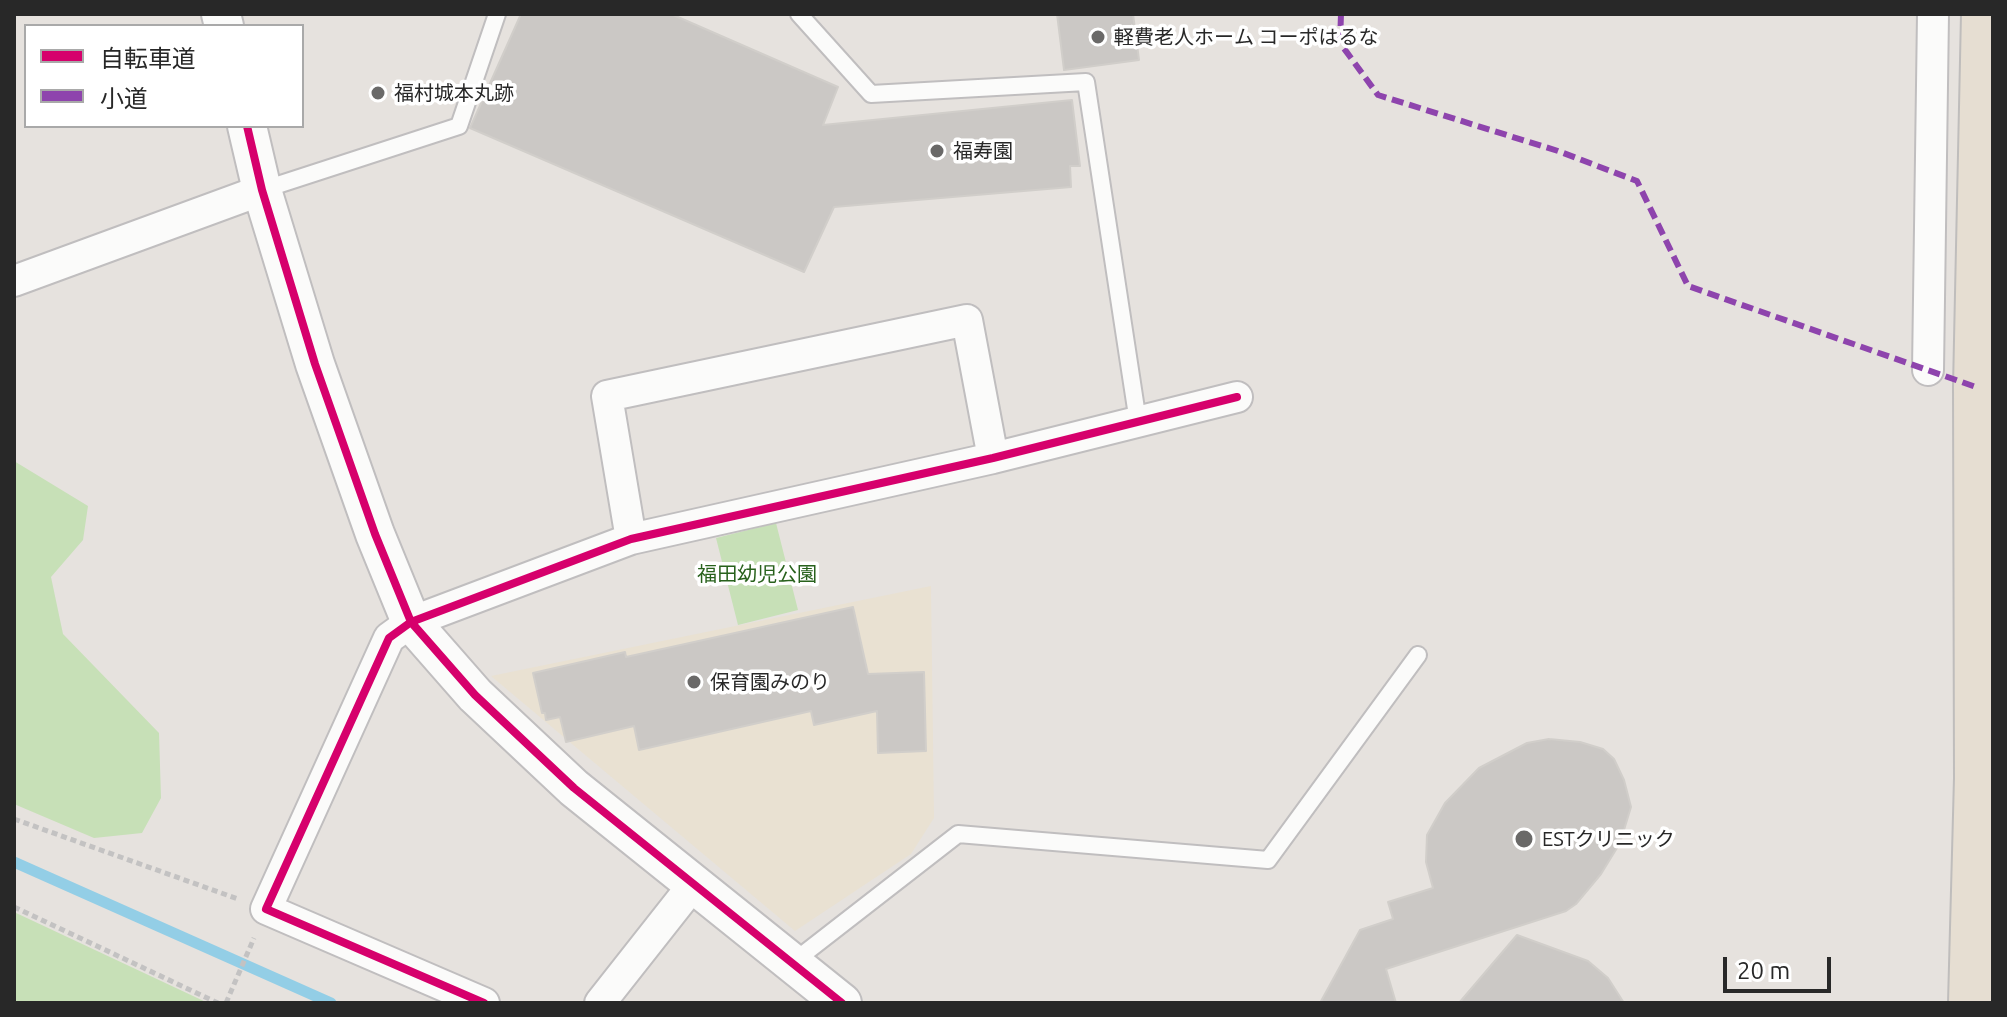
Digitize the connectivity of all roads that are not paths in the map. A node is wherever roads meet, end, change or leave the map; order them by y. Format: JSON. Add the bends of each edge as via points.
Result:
{"nodes":[{"id":1,"x":497,"y":14,"type":"edge"},
{"id":2,"x":799,"y":14,"type":"edge"},
{"id":3,"x":1933,"y":14,"type":"edge"},
{"id":4,"x":1984,"y":14,"type":"edge"},
{"id":5,"x":247,"y":128,"type":"edge"},
{"id":6,"x":262,"y":190,"type":"junction"},
{"id":7,"x":14,"y":281,"type":"edge"},
{"id":8,"x":1928,"y":370,"type":"dead end"},
{"id":9,"x":1237,"y":397,"type":"dead end"},
{"id":10,"x":1138,"y":422,"type":"junction"},
{"id":11,"x":993,"y":458,"type":"junction"},
{"id":12,"x":631,"y":539,"type":"junction"},
{"id":13,"x":411,"y":622,"type":"junction"},
{"id":14,"x":1418,"y":655,"type":"dead end"},
{"id":15,"x":693,"y":885,"type":"junction"},
{"id":16,"x":792,"y":963,"type":"junction"},
{"id":17,"x":484,"y":1003,"type":"edge"},
{"id":18,"x":600,"y":1003,"type":"edge"},
{"id":19,"x":842,"y":1003,"type":"edge"},
{"id":20,"x":1971,"y":1003,"type":"edge"}],
"edges":[{"from":1,"to":6,"type":"lane","via":[[459,126]]},
{"from":2,"to":10,"type":"lane","via":[[871,94],[1086,82]]},
{"from":3,"to":8,"type":"street"},
{"from":4,"to":20,"type":"highway"},
{"from":5,"to":6,"type":"street"},
{"from":6,"to":7,"type":"street"},
{"from":6,"to":13,"type":"street","via":[[315,364]]},
{"from":9,"to":10,"type":"street"},
{"from":10,"to":11,"type":"street"},
{"from":11,"to":12,"type":"street"},
{"from":11,"to":12,"type":"street","via":[[967,320],[607,396]]},
{"from":12,"to":13,"type":"street"},
{"from":13,"to":15,"type":"street","via":[[475,695],[574,788]]},
{"from":13,"to":17,"type":"street","via":[[389,638],[262,917]]},
{"from":14,"to":16,"type":"lane","via":[[1268,860],[958,834]]},
{"from":15,"to":16,"type":"street"},
{"from":15,"to":18,"type":"street"},
{"from":16,"to":19,"type":"street"}]}
